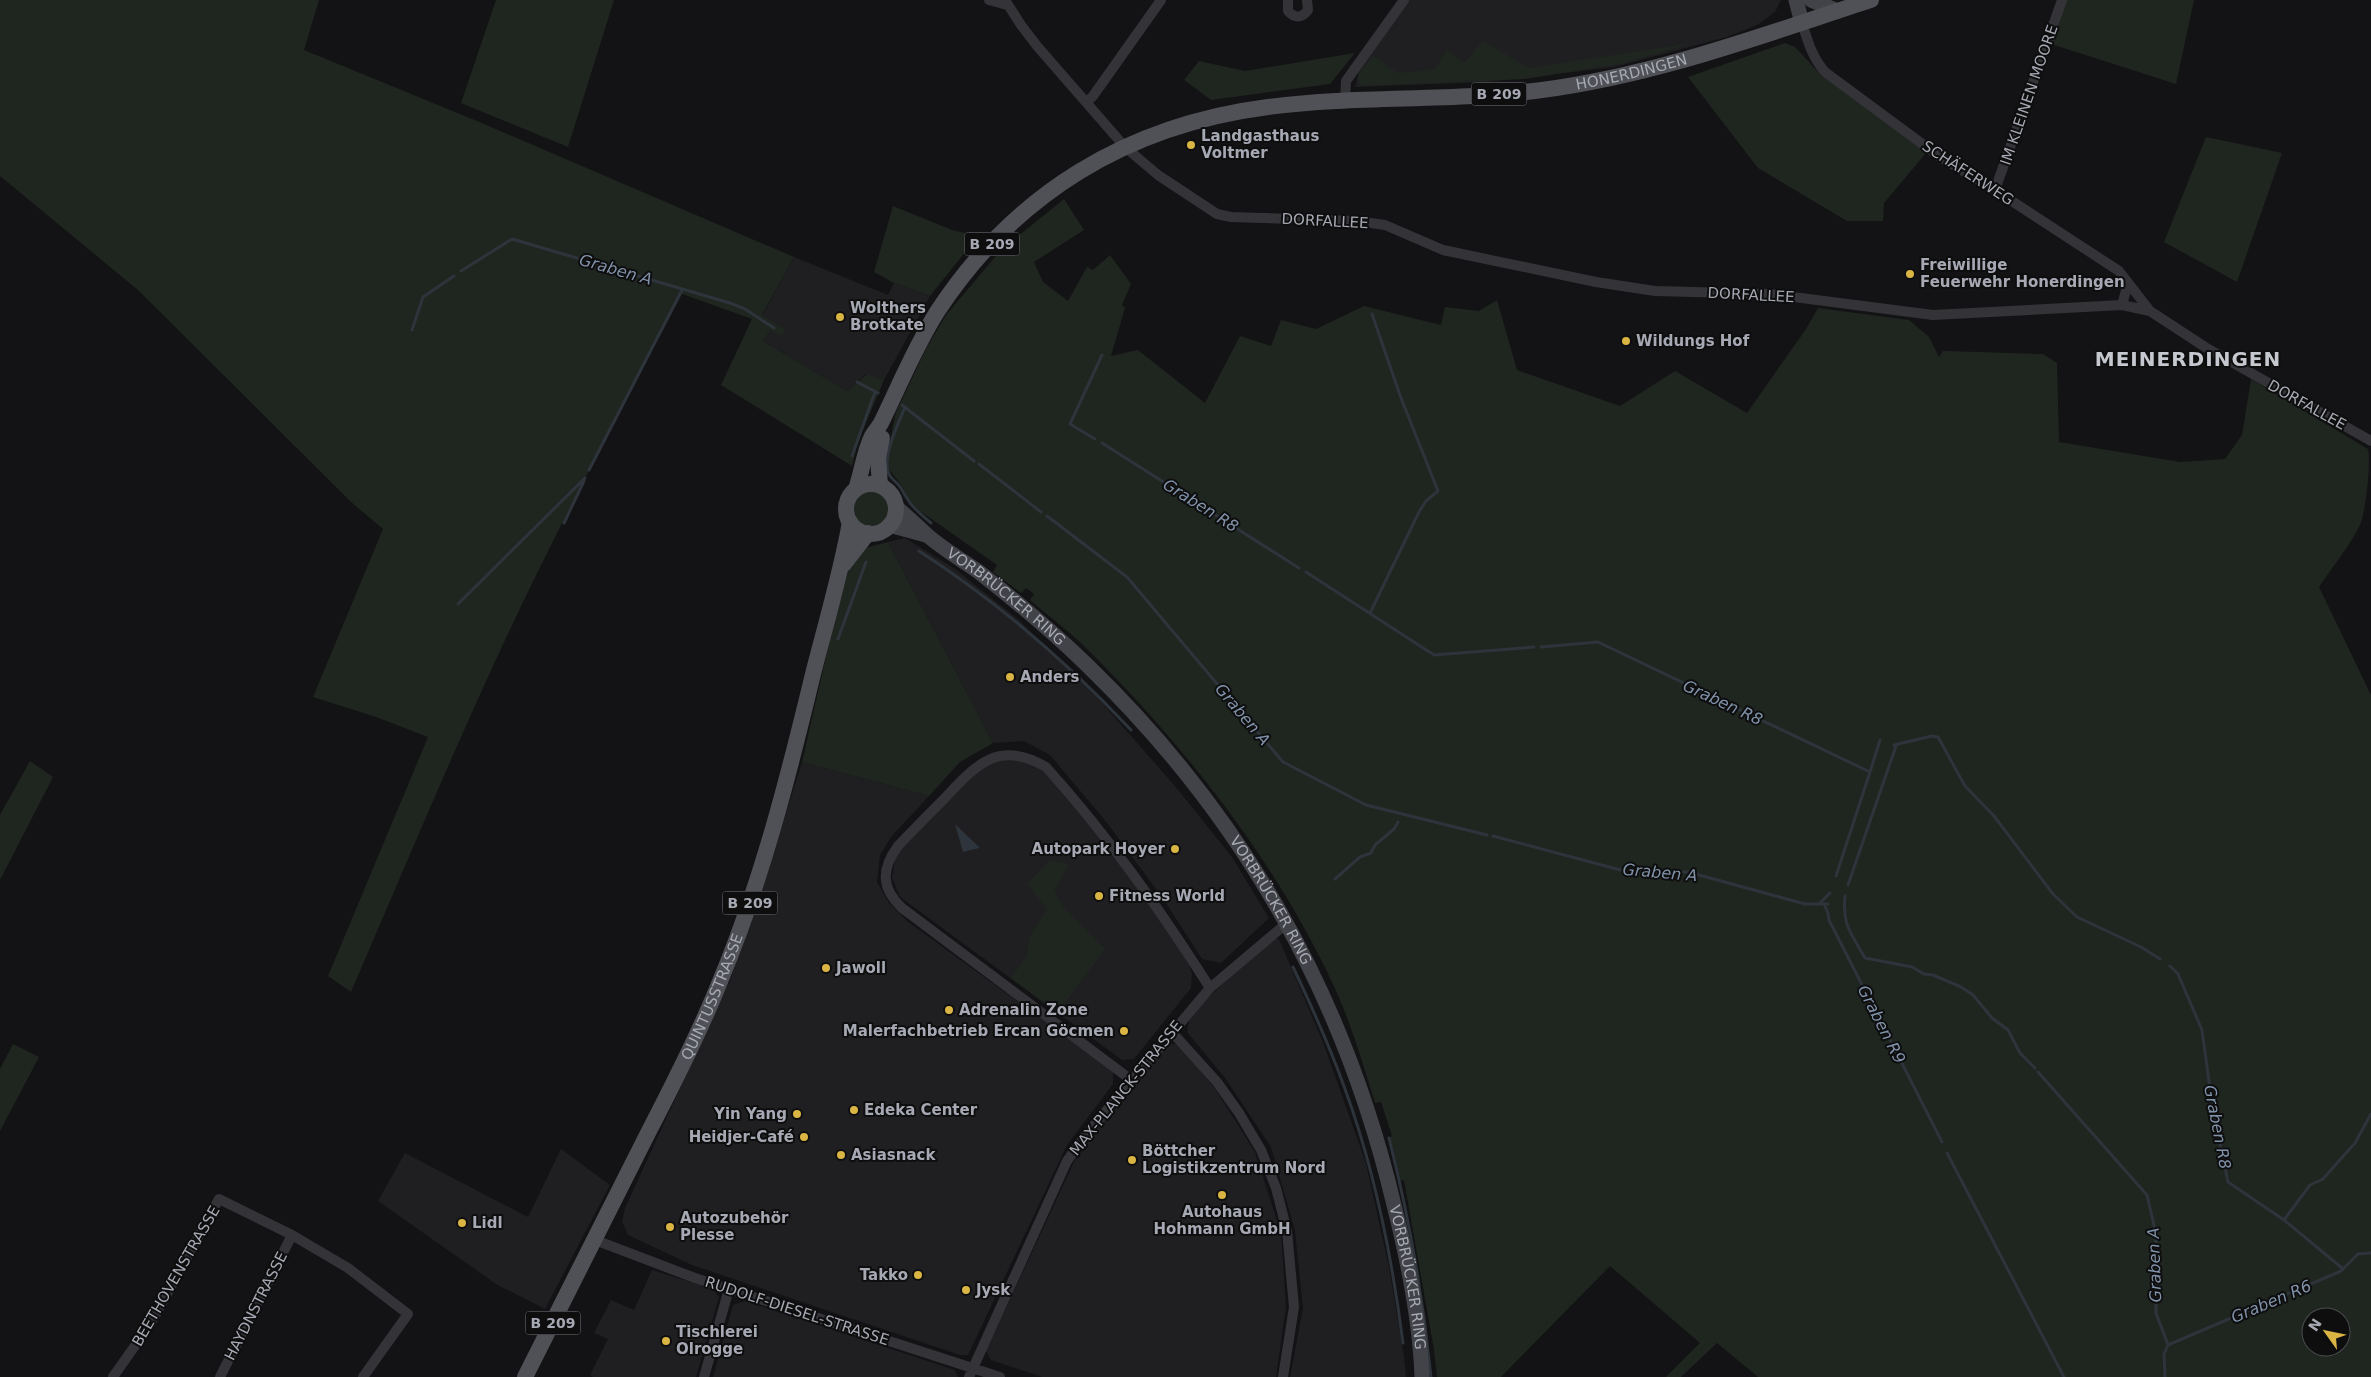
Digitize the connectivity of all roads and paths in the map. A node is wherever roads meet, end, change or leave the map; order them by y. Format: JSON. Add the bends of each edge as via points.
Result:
{"nodes":[{"id":1,"x":990,"y":0,"type":"edge"},
{"id":2,"x":1161,"y":0,"type":"edge"},
{"id":3,"x":1288,"y":0,"type":"edge"},
{"id":4,"x":1307,"y":0,"type":"edge"},
{"id":5,"x":1404,"y":0,"type":"edge"},
{"id":6,"x":1796,"y":0,"type":"edge"},
{"id":7,"x":1811,"y":0,"type":"edge"},
{"id":8,"x":1871,"y":0,"type":"edge"},
{"id":9,"x":2062,"y":0,"type":"edge"},
{"id":10,"x":1006,"y":2,"type":"edge"},
{"id":11,"x":1838,"y":11,"type":"junction"},
{"id":12,"x":1802,"y":23,"type":"junction"},
{"id":13,"x":1345,"y":101,"type":"junction"},
{"id":14,"x":1087,"y":102,"type":"junction"},
{"id":15,"x":1125,"y":146,"type":"junction"},
{"id":16,"x":1995,"y":190,"type":"junction"},
{"id":17,"x":2128,"y":283,"type":"junction"},
{"id":18,"x":2122,"y":305,"type":"junction"},
{"id":19,"x":2150,"y":311,"type":"junction"},
{"id":20,"x":882,"y":423,"type":"junction"},
{"id":21,"x":2371,"y":441,"type":"edge"},
{"id":22,"x":880,"y":485,"type":"junction"},
{"id":23,"x":856,"y":489,"type":"junction"},
{"id":24,"x":896,"y":507,"type":"junction"},
{"id":25,"x":850,"y":522,"type":"junction"},
{"id":26,"x":889,"y":525,"type":"junction"},
{"id":27,"x":868,"y":533,"type":"junction"},
{"id":28,"x":928,"y":536,"type":"junction"},
{"id":29,"x":843,"y":565,"type":"junction"},
{"id":30,"x":1287,"y":923,"type":"junction"},
{"id":31,"x":1210,"y":988,"type":"junction"},
{"id":32,"x":1172,"y":1031,"type":"junction"},
{"id":33,"x":1130,"y":1080,"type":"junction"},
{"id":34,"x":292,"y":1235,"type":"junction"},
{"id":35,"x":595,"y":1240,"type":"junction"},
{"id":36,"x":729,"y":1289,"type":"junction"},
{"id":37,"x":971,"y":1373,"type":"edge"},
{"id":38,"x":113,"y":1377,"type":"edge"},
{"id":39,"x":221,"y":1377,"type":"edge"},
{"id":40,"x":363,"y":1377,"type":"edge"},
{"id":41,"x":525,"y":1377,"type":"edge"},
{"id":42,"x":704,"y":1377,"type":"edge"},
{"id":43,"x":1000,"y":1377,"type":"edge"},
{"id":44,"x":1283,"y":1377,"type":"edge"},
{"id":45,"x":1422,"y":1377,"type":"edge"}],
"edges":[{"from":1,"to":10,"type":"street"},
{"from":2,"to":14,"type":"street"},
{"from":3,"to":4,"type":"street","via":[[1288,12],[1296,17],[1308,10]]},
{"from":5,"to":13,"type":"street","via":[[1346,81]]},
{"from":6,"to":12,"type":"main road"},
{"from":7,"to":11,"type":"main road"},
{"from":8,"to":11,"type":"main road","name":"HONERDINGEN","number":"B 209"},
{"from":9,"to":16,"type":"street","name":"IM KLEINEN MOORE"},
{"from":10,"to":14,"type":"street","name":"DORFALLEE","via":[[1033,41]]},
{"from":11,"to":12,"type":"main road","name":"HONERDINGEN","number":"B 209"},
{"from":12,"to":13,"type":"main road","name":"HONERDINGEN","number":"B 209","via":[[1685,60],[1574,86],[1502,94]]},
{"from":12,"to":16,"type":"street","name":"SCHÄFERWEG","via":[[1809,48],[1825,72],[1940,157]]},
{"from":13,"to":15,"type":"main road","number":"B 209","via":[[1236,112],[1177,126]]},
{"from":14,"to":15,"type":"street","name":"DORFALLEE"},
{"from":15,"to":18,"type":"street","name":"DORFALLEE","via":[[1158,175],[1217,214],[1385,225],[1443,250],[1645,290],[1770,294],[1933,314]]},
{"from":15,"to":20,"type":"main road","number":"B 209","via":[[1053,188],[992,243],[936,315],[902,374]]},
{"from":16,"to":17,"type":"street","name":"SCHÄFERWEG","via":[[2119,271]]},
{"from":17,"to":18,"type":"street"},
{"from":17,"to":19,"type":"street","name":"SCHÄFERWEG"},
{"from":18,"to":19,"type":"street","name":"DORFALLEE"},
{"from":19,"to":21,"type":"street","name":"DORFALLEE","via":[[2205,347]]},
{"from":20,"to":22,"type":"main road","number":"B 209","via":[[878,458]]},
{"from":20,"to":23,"type":"main road","number":"B 209","via":[[872,437]]},
{"from":22,"to":23,"type":"main road","via":[[868,484]]},
{"from":22,"to":24,"type":"main road","via":[[891,494]]},
{"from":23,"to":25,"type":"main road","number":"B 209","via":[[848,500]]},
{"from":24,"to":26,"type":"main road"},
{"from":24,"to":28,"type":"main road","name":"VORBRÜCKER RING"},
{"from":25,"to":27,"type":"main road"},
{"from":25,"to":29,"type":"main road","name":"QUINTUSSTRASSE","number":"B 209"},
{"from":26,"to":27,"type":"main road","via":[[879,532]]},
{"from":26,"to":28,"type":"main road","name":"VORBRÜCKER RING"},
{"from":27,"to":29,"type":"main road","name":"QUINTUSSTRASSE","number":"B 209"},
{"from":28,"to":30,"type":"main road","name":"VORBRÜCKER RING","via":[[1029,612],[1120,698],[1207,800]]},
{"from":29,"to":35,"type":"main road","name":"QUINTUSSTRASSE","number":"B 209","via":[[768,848],[746,918],[687,1055]]},
{"from":30,"to":31,"type":"street","name":"MAX-PLANCK-STRASSE"},
{"from":30,"to":45,"type":"main road","name":"VORBRÜCKER RING","via":[[1319,984],[1351,1061],[1384,1165],[1404,1245]]},
{"from":31,"to":32,"type":"street","name":"MAX-PLANCK-STRASSE"},
{"from":31,"to":33,"type":"street","via":[[1153,900],[1098,826],[1046,767],[1036,761],[1018,755],[1000,755],[977,765],[898,846],[890,856],[886,880],[888,892],[902,908]]},
{"from":32,"to":33,"type":"street","name":"MAX-PLANCK-STRASSE"},
{"from":32,"to":44,"type":"street","via":[[1217,1082],[1239,1113],[1261,1150],[1276,1188],[1287,1232],[1294,1307]]},
{"from":33,"to":37,"type":"street","name":"MAX-PLANCK-STRASSE","via":[[1067,1162]]},
{"from":34,"to":38,"type":"street","name":"BEETHOVENSTRASSE","via":[[219,1199],[151,1323]]},
{"from":34,"to":39,"type":"street","name":"HAYDNSTRASSE"},
{"from":34,"to":40,"type":"street","via":[[348,1268],[408,1314]]},
{"from":35,"to":36,"type":"street","name":"RUDOLF-DIESEL-STRASSE"},
{"from":35,"to":41,"type":"main road","name":"QUINTUSSTRASSE","number":"B 209"},
{"from":36,"to":37,"type":"street","name":"RUDOLF-DIESEL-STRASSE"},
{"from":36,"to":42,"type":"street"},
{"from":37,"to":43,"type":"street","name":"RUDOLF-DIESEL-STRASSE"}]}
